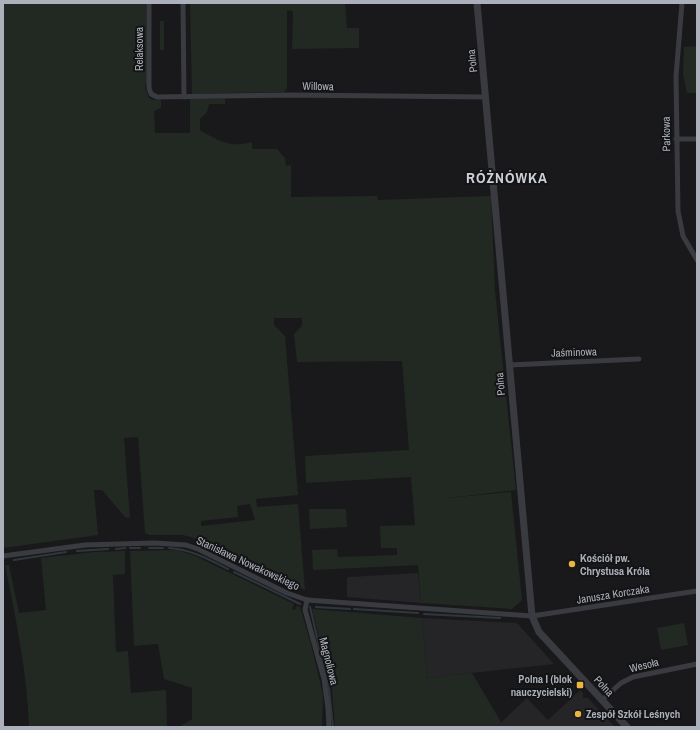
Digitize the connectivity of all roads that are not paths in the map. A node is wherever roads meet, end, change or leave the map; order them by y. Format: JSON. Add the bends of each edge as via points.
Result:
{"nodes":[{"id":1,"x":149,"y":3,"type":"edge"},
{"id":2,"x":183,"y":3,"type":"edge"},
{"id":3,"x":477,"y":3,"type":"edge"},
{"id":4,"x":682,"y":3,"type":"edge"},
{"id":5,"x":151,"y":94,"type":"joint"},
{"id":6,"x":184,"y":97,"type":"junction"},
{"id":7,"x":486,"y":97,"type":"junction"},
{"id":8,"x":676,"y":139,"type":"junction"},
{"id":9,"x":697,"y":139,"type":"edge"},
{"id":10,"x":697,"y":260,"type":"edge"},
{"id":11,"x":639,"y":359,"type":"dead end"},
{"id":12,"x":510,"y":365,"type":"junction"},
{"id":13,"x":3,"y":556,"type":"edge"},
{"id":14,"x":697,"y":591,"type":"edge"},
{"id":15,"x":307,"y":600,"type":"junction"},
{"id":16,"x":532,"y":616,"type":"junction"},
{"id":17,"x":697,"y":664,"type":"edge"},
{"id":18,"x":602,"y":700,"type":"junction"},
{"id":19,"x":329,"y":727,"type":"edge"},
{"id":20,"x":627,"y":727,"type":"edge"}],
"edges":[{"from":1,"to":5,"type":"street","name":"Relaksowa"},
{"from":2,"to":6,"type":"street"},
{"from":3,"to":7,"type":"street","name":"Polna"},
{"from":4,"to":8,"type":"street","name":"Parkowa","via":[[676,76]]},
{"from":5,"to":6,"type":"street","name":"Willowa","via":[[161,98]]},
{"from":6,"to":7,"type":"street","name":"Willowa"},
{"from":7,"to":12,"type":"street","name":"Polna"},
{"from":8,"to":9,"type":"street"},
{"from":8,"to":10,"type":"street","name":"Parkowa","via":[[679,220],[686,243]]},
{"from":11,"to":12,"type":"street","name":"Jaśminowa"},
{"from":12,"to":16,"type":"street","name":"Polna"},
{"from":13,"to":15,"type":"street","name":"Stanisława Nowakowskiego","via":[[84,545],[186,545],[198,548],[287,593]]},
{"from":14,"to":16,"type":"street","name":"Janusza Korczaka"},
{"from":15,"to":16,"type":"street","name":"Stanisława Nowakowskiego"},
{"from":15,"to":19,"type":"street","name":"Magnoliowa","via":[[305,610],[327,694]]},
{"from":16,"to":18,"type":"street","name":"Polna","via":[[539,632]]},
{"from":17,"to":18,"type":"street","name":"Wesoła","via":[[632,677]]},
{"from":18,"to":20,"type":"street","name":"Polna"}]}
